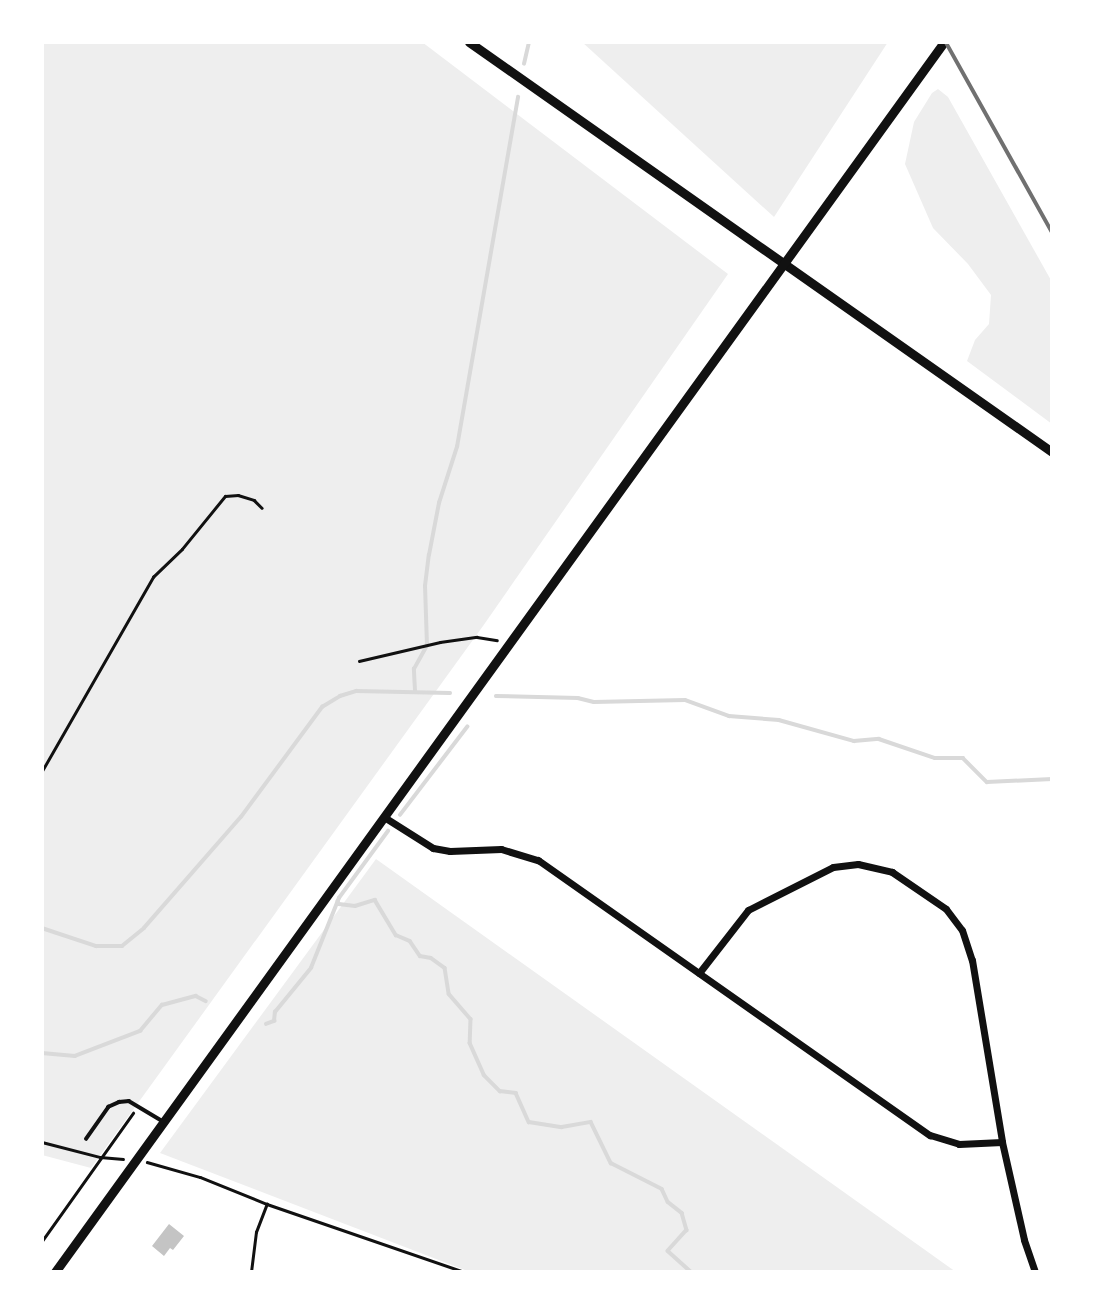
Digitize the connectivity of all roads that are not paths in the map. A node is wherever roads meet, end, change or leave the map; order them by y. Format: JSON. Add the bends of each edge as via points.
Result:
{"nodes":[{"id":1,"x":468,"y":42,"type":"edge"},
{"id":2,"x":944,"y":42,"type":"edge"},
{"id":3,"x":784,"y":265,"type":"junction"},
{"id":4,"x":1052,"y":452,"type":"edge"},
{"id":5,"x":384,"y":817,"type":"junction"},
{"id":6,"x":699,"y":973,"type":"junction"},
{"id":7,"x":162,"y":1121,"type":"junction"},
{"id":8,"x":86,"y":1139,"type":"dead end"},
{"id":9,"x":1002,"y":1142,"type":"junction"},
{"id":10,"x":55,"y":1272,"type":"edge"},
{"id":11,"x":1035,"y":1272,"type":"edge"}],
"edges":[{"from":1,"to":3,"type":"street"},
{"from":2,"to":3,"type":"street"},
{"from":3,"to":4,"type":"street"},
{"from":3,"to":5,"type":"street"},
{"from":5,"to":6,"type":"street","via":[[433,848],[502,849],[538,860]]},
{"from":5,"to":7,"type":"street"},
{"from":6,"to":9,"type":"street","via":[[930,1135],[958,1144]]},
{"from":6,"to":9,"type":"street","via":[[742,915],[824,870],[858,864],[901,876],[953,916],[966,939]]},
{"from":7,"to":8,"type":"lane","via":[[130,1101],[108,1107]]},
{"from":7,"to":10,"type":"street"},
{"from":9,"to":11,"type":"street"}]}
